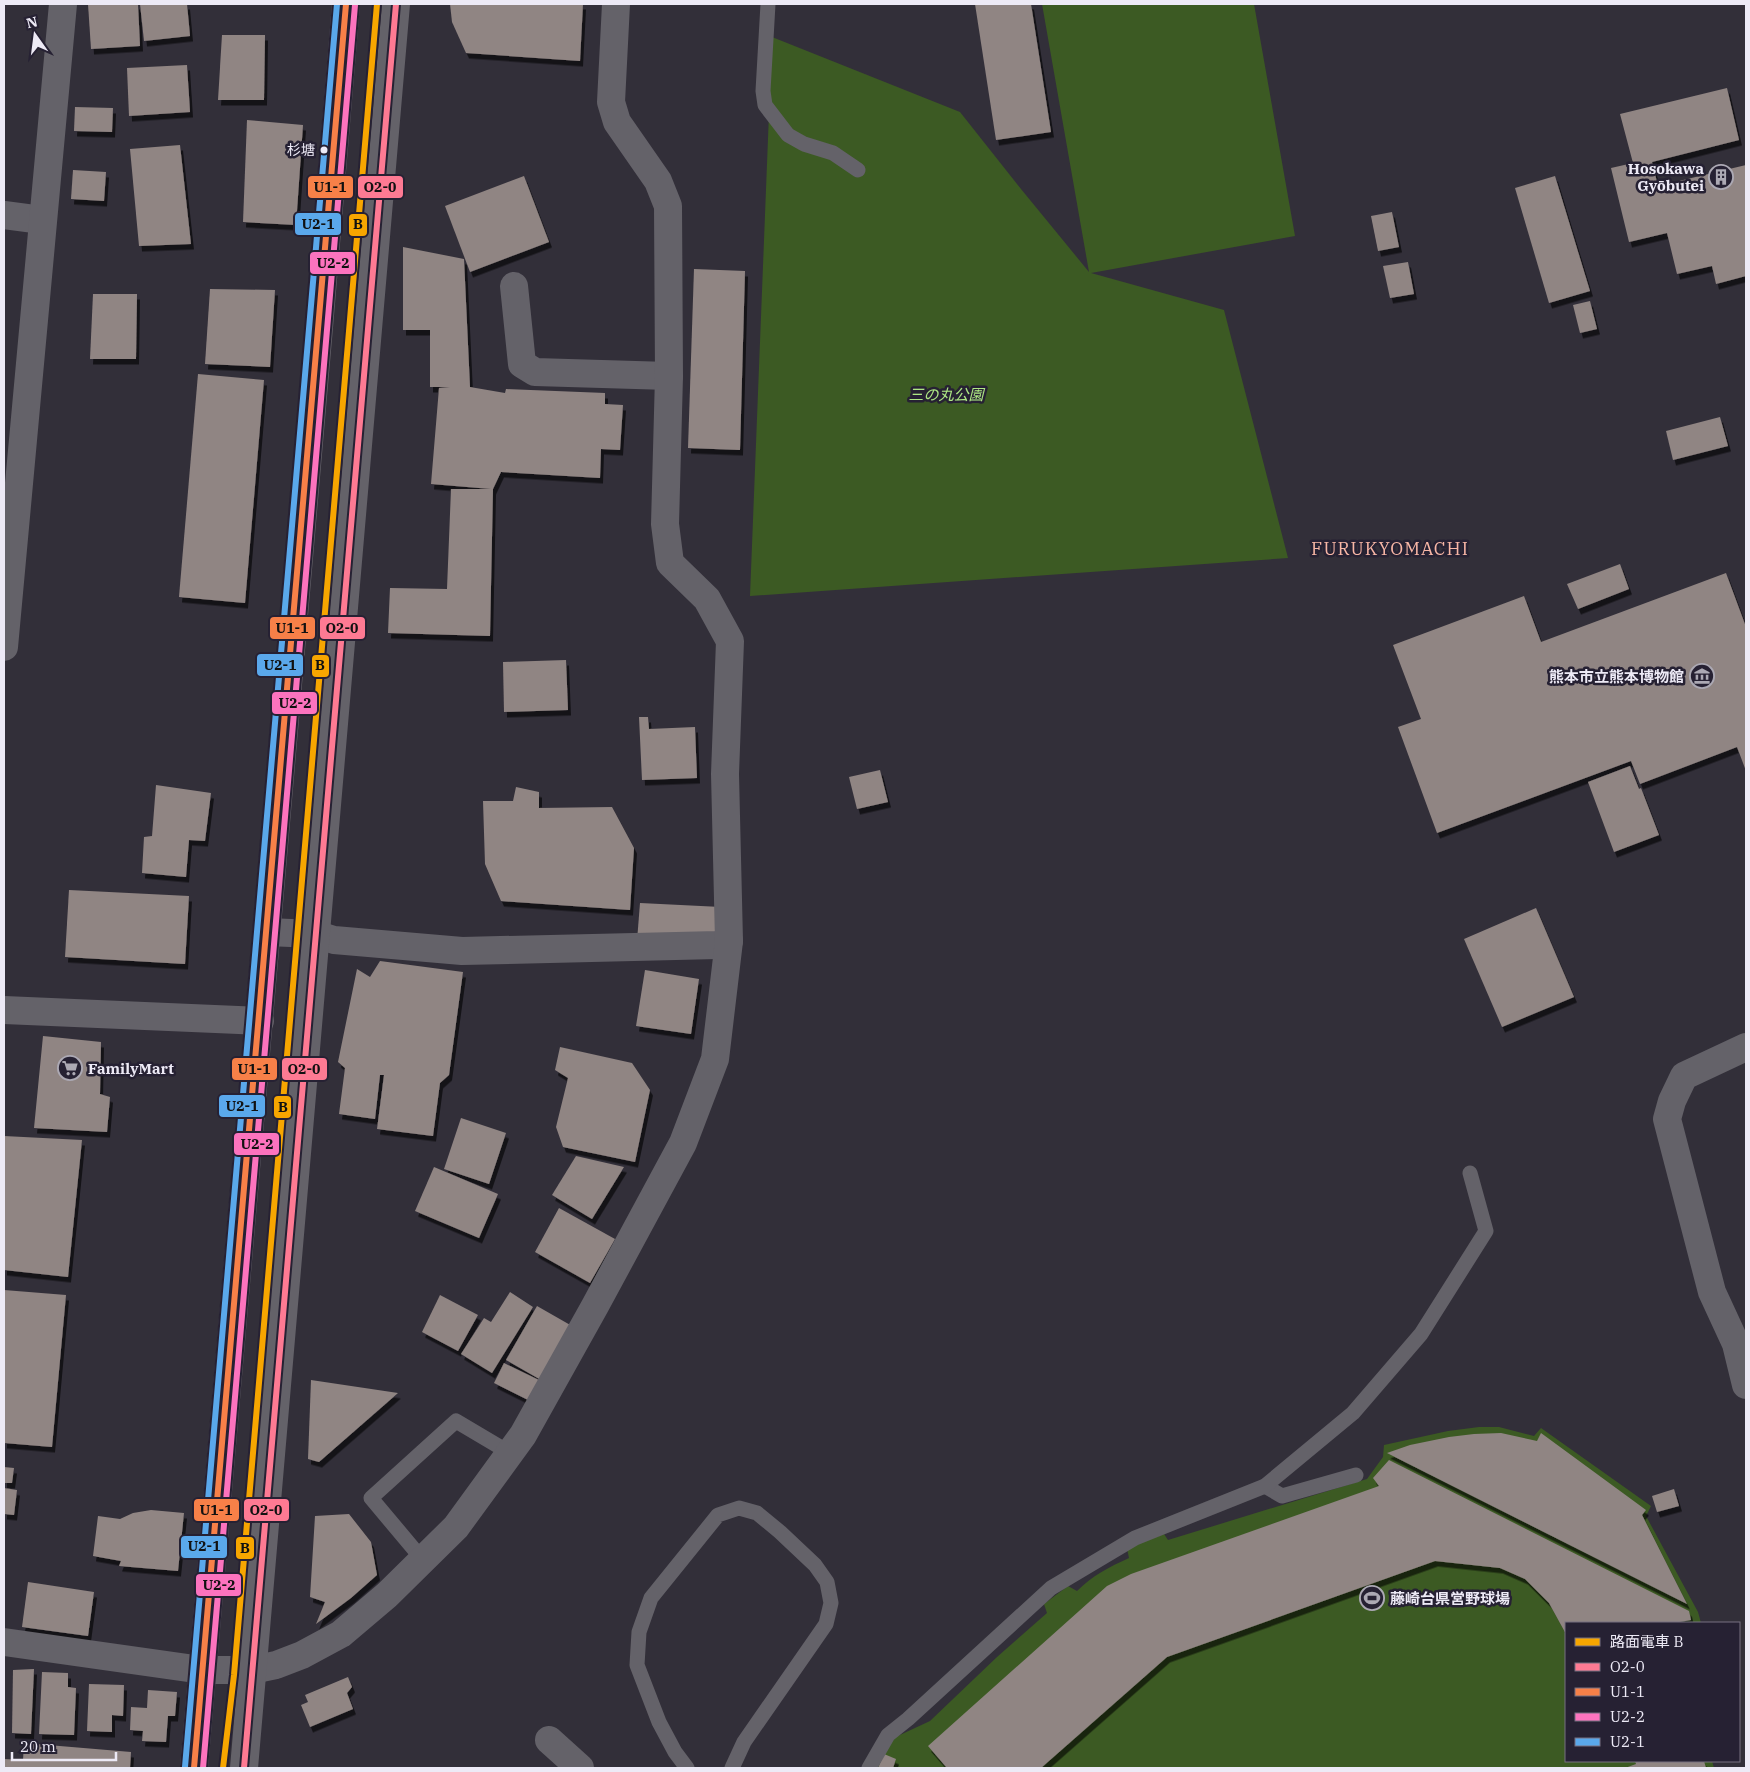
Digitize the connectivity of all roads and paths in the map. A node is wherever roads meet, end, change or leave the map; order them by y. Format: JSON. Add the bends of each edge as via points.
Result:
{"nodes":[{"id":1,"x":63,"y":4,"type":"edge"},
{"id":2,"x":346,"y":4,"type":"edge"},
{"id":3,"x":396,"y":4,"type":"edge"},
{"id":4,"x":616,"y":4,"type":"edge"},
{"id":5,"x":768,"y":4,"type":"edge"},
{"id":6,"x":858,"y":170,"type":"dead end"},
{"id":7,"x":4,"y":215,"type":"edge"},
{"id":8,"x":42,"y":220,"type":"junction"},
{"id":9,"x":514,"y":286,"type":"dead end"},
{"id":10,"x":669,"y":376,"type":"junction"},
{"id":11,"x":4,"y":647,"type":"edge"},
{"id":12,"x":267,"y":932,"type":"junction"},
{"id":13,"x":315,"y":934,"type":"junction"},
{"id":14,"x":729,"y":941,"type":"junction"},
{"id":15,"x":4,"y":1010,"type":"edge"},
{"id":16,"x":260,"y":1021,"type":"junction"},
{"id":17,"x":1746,"y":1047,"type":"edge"},
{"id":18,"x":1470,"y":1173,"type":"dead end"},
{"id":19,"x":1746,"y":1385,"type":"edge"},
{"id":20,"x":510,"y":1454,"type":"junction"},
{"id":21,"x":1356,"y":1475,"type":"dead end"},
{"id":22,"x":1265,"y":1486,"type":"junction"},
{"id":23,"x":422,"y":1560,"type":"junction"},
{"id":24,"x":4,"y":1642,"type":"edge"},
{"id":25,"x":202,"y":1670,"type":"junction"},
{"id":26,"x":252,"y":1670,"type":"junction"},
{"id":27,"x":549,"y":1740,"type":"dead end"},
{"id":28,"x":194,"y":1768,"type":"edge"},
{"id":29,"x":244,"y":1768,"type":"edge"},
{"id":30,"x":580,"y":1768,"type":"edge"},
{"id":31,"x":687,"y":1768,"type":"edge"},
{"id":32,"x":732,"y":1768,"type":"edge"},
{"id":33,"x":869,"y":1768,"type":"edge"}],
"edges":[{"from":1,"to":8,"type":"street"},
{"from":2,"to":12,"type":"street"},
{"from":3,"to":13,"type":"street"},
{"from":4,"to":10,"type":"street","via":[[612,102],[617,122],[658,181],[668,206]]},
{"from":5,"to":6,"type":"lane","via":[[765,105],[788,135],[833,153]]},
{"from":7,"to":8,"type":"street"},
{"from":8,"to":11,"type":"street"},
{"from":9,"to":10,"type":"street","via":[[522,364],[535,372]]},
{"from":10,"to":14,"type":"street","via":[[665,524],[670,563],[707,599],[730,641],[725,774]]},
{"from":12,"to":13,"type":"street"},
{"from":12,"to":16,"type":"street"},
{"from":13,"to":14,"type":"street","via":[[334,940],[462,951],[718,946]]},
{"from":13,"to":26,"type":"street"},
{"from":14,"to":20,"type":"street","via":[[715,1059],[683,1143]]},
{"from":15,"to":16,"type":"street"},
{"from":16,"to":25,"type":"street"},
{"from":17,"to":19,"type":"street","via":[[1684,1076],[1667,1118],[1712,1292],[1736,1344]]},
{"from":18,"to":22,"type":"lane","via":[[1486,1232],[1421,1334],[1353,1413]]},
{"from":20,"to":23,"type":"street","via":[[456,1527]]},
{"from":20,"to":23,"type":"lane","via":[[456,1421],[371,1498]]},
{"from":21,"to":22,"type":"lane","via":[[1282,1496]]},
{"from":22,"to":33,"type":"lane","via":[[1134,1538],[1051,1588],[888,1735]]},
{"from":23,"to":26,"type":"street","via":[[341,1634],[276,1665]]},
{"from":24,"to":25,"type":"street"},
{"from":25,"to":26,"type":"street"},
{"from":25,"to":28,"type":"street"},
{"from":26,"to":29,"type":"street"},
{"from":27,"to":30,"type":"street"},
{"from":31,"to":32,"type":"lane","via":[[659,1722],[636,1665],[639,1632],[651,1598],[674,1568],[718,1515],[739,1508],[757,1513],[815,1565],[827,1582],[831,1603],[826,1624],[744,1742]]}]}
